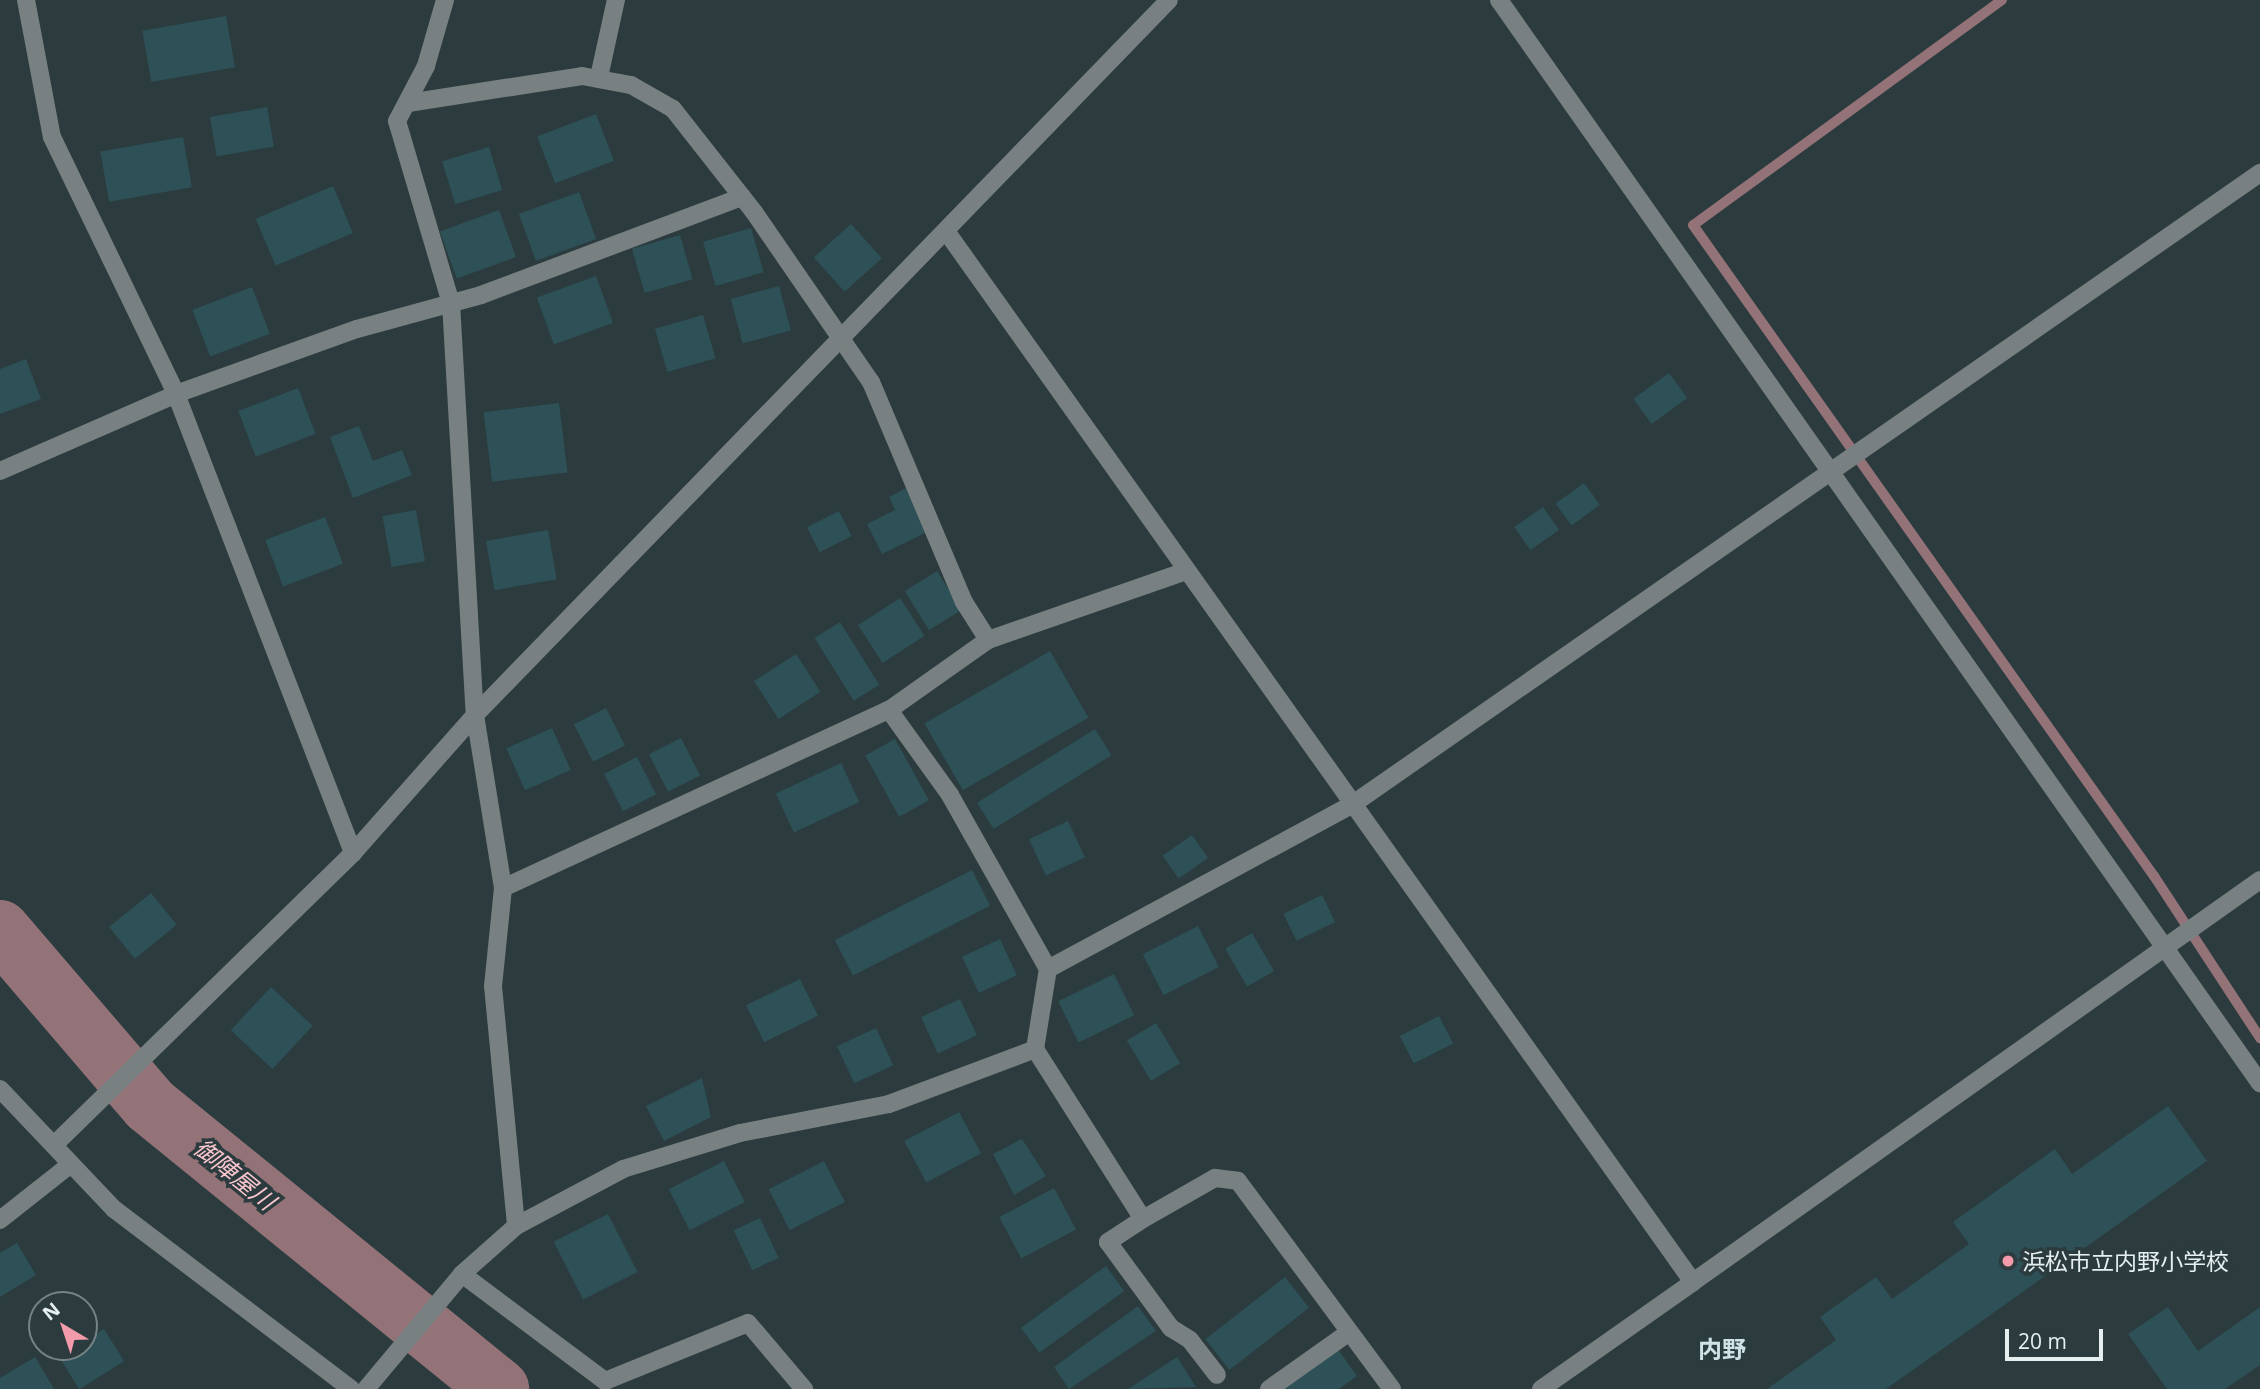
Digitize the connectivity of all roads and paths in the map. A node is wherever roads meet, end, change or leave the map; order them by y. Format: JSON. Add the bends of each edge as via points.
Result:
{"nodes":[{"id":1,"x":26,"y":0,"type":"edge"},
{"id":2,"x":445,"y":0,"type":"edge"},
{"id":3,"x":617,"y":0,"type":"edge"},
{"id":4,"x":1169,"y":0,"type":"edge"},
{"id":5,"x":1501,"y":1,"type":"edge"},
{"id":6,"x":599,"y":77,"type":"junction"},
{"id":7,"x":408,"y":103,"type":"junction"},
{"id":8,"x":2260,"y":173,"type":"edge"},
{"id":9,"x":742,"y":197,"type":"junction"},
{"id":10,"x":946,"y":231,"type":"junction"},
{"id":11,"x":451,"y":303,"type":"junction"},
{"id":12,"x":837,"y":340,"type":"junction"},
{"id":13,"x":176,"y":394,"type":"junction"},
{"id":14,"x":1838,"y":467,"type":"junction"},
{"id":15,"x":0,"y":471,"type":"edge"},
{"id":16,"x":1186,"y":571,"type":"junction"},
{"id":17,"x":988,"y":640,"type":"junction"},
{"id":18,"x":889,"y":710,"type":"junction"},
{"id":19,"x":475,"y":715,"type":"junction"},
{"id":20,"x":1353,"y":804,"type":"junction"},
{"id":21,"x":353,"y":853,"type":"junction"},
{"id":22,"x":2260,"y":880,"type":"edge"},
{"id":23,"x":503,"y":888,"type":"junction"},
{"id":24,"x":2165,"y":947,"type":"junction"},
{"id":25,"x":1048,"y":969,"type":"junction"},
{"id":26,"x":1035,"y":1049,"type":"junction"},
{"id":27,"x":2260,"y":1083,"type":"edge"},
{"id":28,"x":0,"y":1089,"type":"edge"},
{"id":29,"x":54,"y":1145,"type":"junction"},
{"id":30,"x":71,"y":1164,"type":"junction"},
{"id":31,"x":1143,"y":1219,"type":"junction"},
{"id":32,"x":0,"y":1220,"type":"edge"},
{"id":33,"x":516,"y":1226,"type":"junction"},
{"id":34,"x":461,"y":1279,"type":"junction"},
{"id":35,"x":1693,"y":1282,"type":"junction"},
{"id":36,"x":1348,"y":1333,"type":"junction"},
{"id":37,"x":1217,"y":1375,"type":"dead end"},
{"id":38,"x":371,"y":1383,"type":"edge"},
{"id":39,"x":351,"y":1389,"type":"edge"},
{"id":40,"x":804,"y":1389,"type":"edge"},
{"id":41,"x":1269,"y":1389,"type":"edge"},
{"id":42,"x":1392,"y":1389,"type":"edge"},
{"id":43,"x":1541,"y":1389,"type":"edge"}],
"edges":[{"from":1,"to":13,"type":"street","via":[[52,137]]},
{"from":2,"to":7,"type":"street"},
{"from":3,"to":6,"type":"street"},
{"from":4,"to":10,"type":"street"},
{"from":5,"to":14,"type":"street"},
{"from":6,"to":7,"type":"street"},
{"from":6,"to":9,"type":"street","via":[[652,93],[673,109]]},
{"from":7,"to":11,"type":"street","via":[[397,121]]},
{"from":8,"to":14,"type":"street"},
{"from":9,"to":11,"type":"street"},
{"from":9,"to":12,"type":"street"},
{"from":10,"to":12,"type":"street"},
{"from":10,"to":16,"type":"street"},
{"from":11,"to":13,"type":"street"},
{"from":11,"to":19,"type":"street"},
{"from":12,"to":17,"type":"street","via":[[871,382],[964,602]]},
{"from":12,"to":19,"type":"street"},
{"from":13,"to":15,"type":"street"},
{"from":13,"to":21,"type":"street"},
{"from":14,"to":20,"type":"street"},
{"from":14,"to":24,"type":"street"},
{"from":16,"to":17,"type":"street"},
{"from":16,"to":20,"type":"street"},
{"from":17,"to":18,"type":"street"},
{"from":18,"to":23,"type":"street"},
{"from":18,"to":25,"type":"street","via":[[950,795]]},
{"from":19,"to":21,"type":"street"},
{"from":19,"to":23,"type":"street"},
{"from":20,"to":25,"type":"street"},
{"from":20,"to":35,"type":"street"},
{"from":21,"to":29,"type":"street"},
{"from":22,"to":24,"type":"street"},
{"from":23,"to":33,"type":"street","via":[[493,986]]},
{"from":24,"to":27,"type":"street"},
{"from":24,"to":35,"type":"street"},
{"from":25,"to":26,"type":"street"},
{"from":26,"to":31,"type":"street"},
{"from":26,"to":33,"type":"street","via":[[889,1104],[740,1133],[623,1169]]},
{"from":28,"to":29,"type":"street"},
{"from":29,"to":30,"type":"street"},
{"from":30,"to":32,"type":"street"},
{"from":30,"to":39,"type":"street","via":[[135,1226]]},
{"from":31,"to":36,"type":"street","via":[[1215,1178],[1238,1181]]},
{"from":31,"to":37,"type":"street","via":[[1108,1242],[1171,1328],[1190,1340]]},
{"from":33,"to":34,"type":"street"},
{"from":34,"to":38,"type":"street"},
{"from":34,"to":40,"type":"street","via":[[605,1381],[748,1323]]},
{"from":35,"to":43,"type":"street"},
{"from":36,"to":41,"type":"street"},
{"from":36,"to":42,"type":"street"}]}
